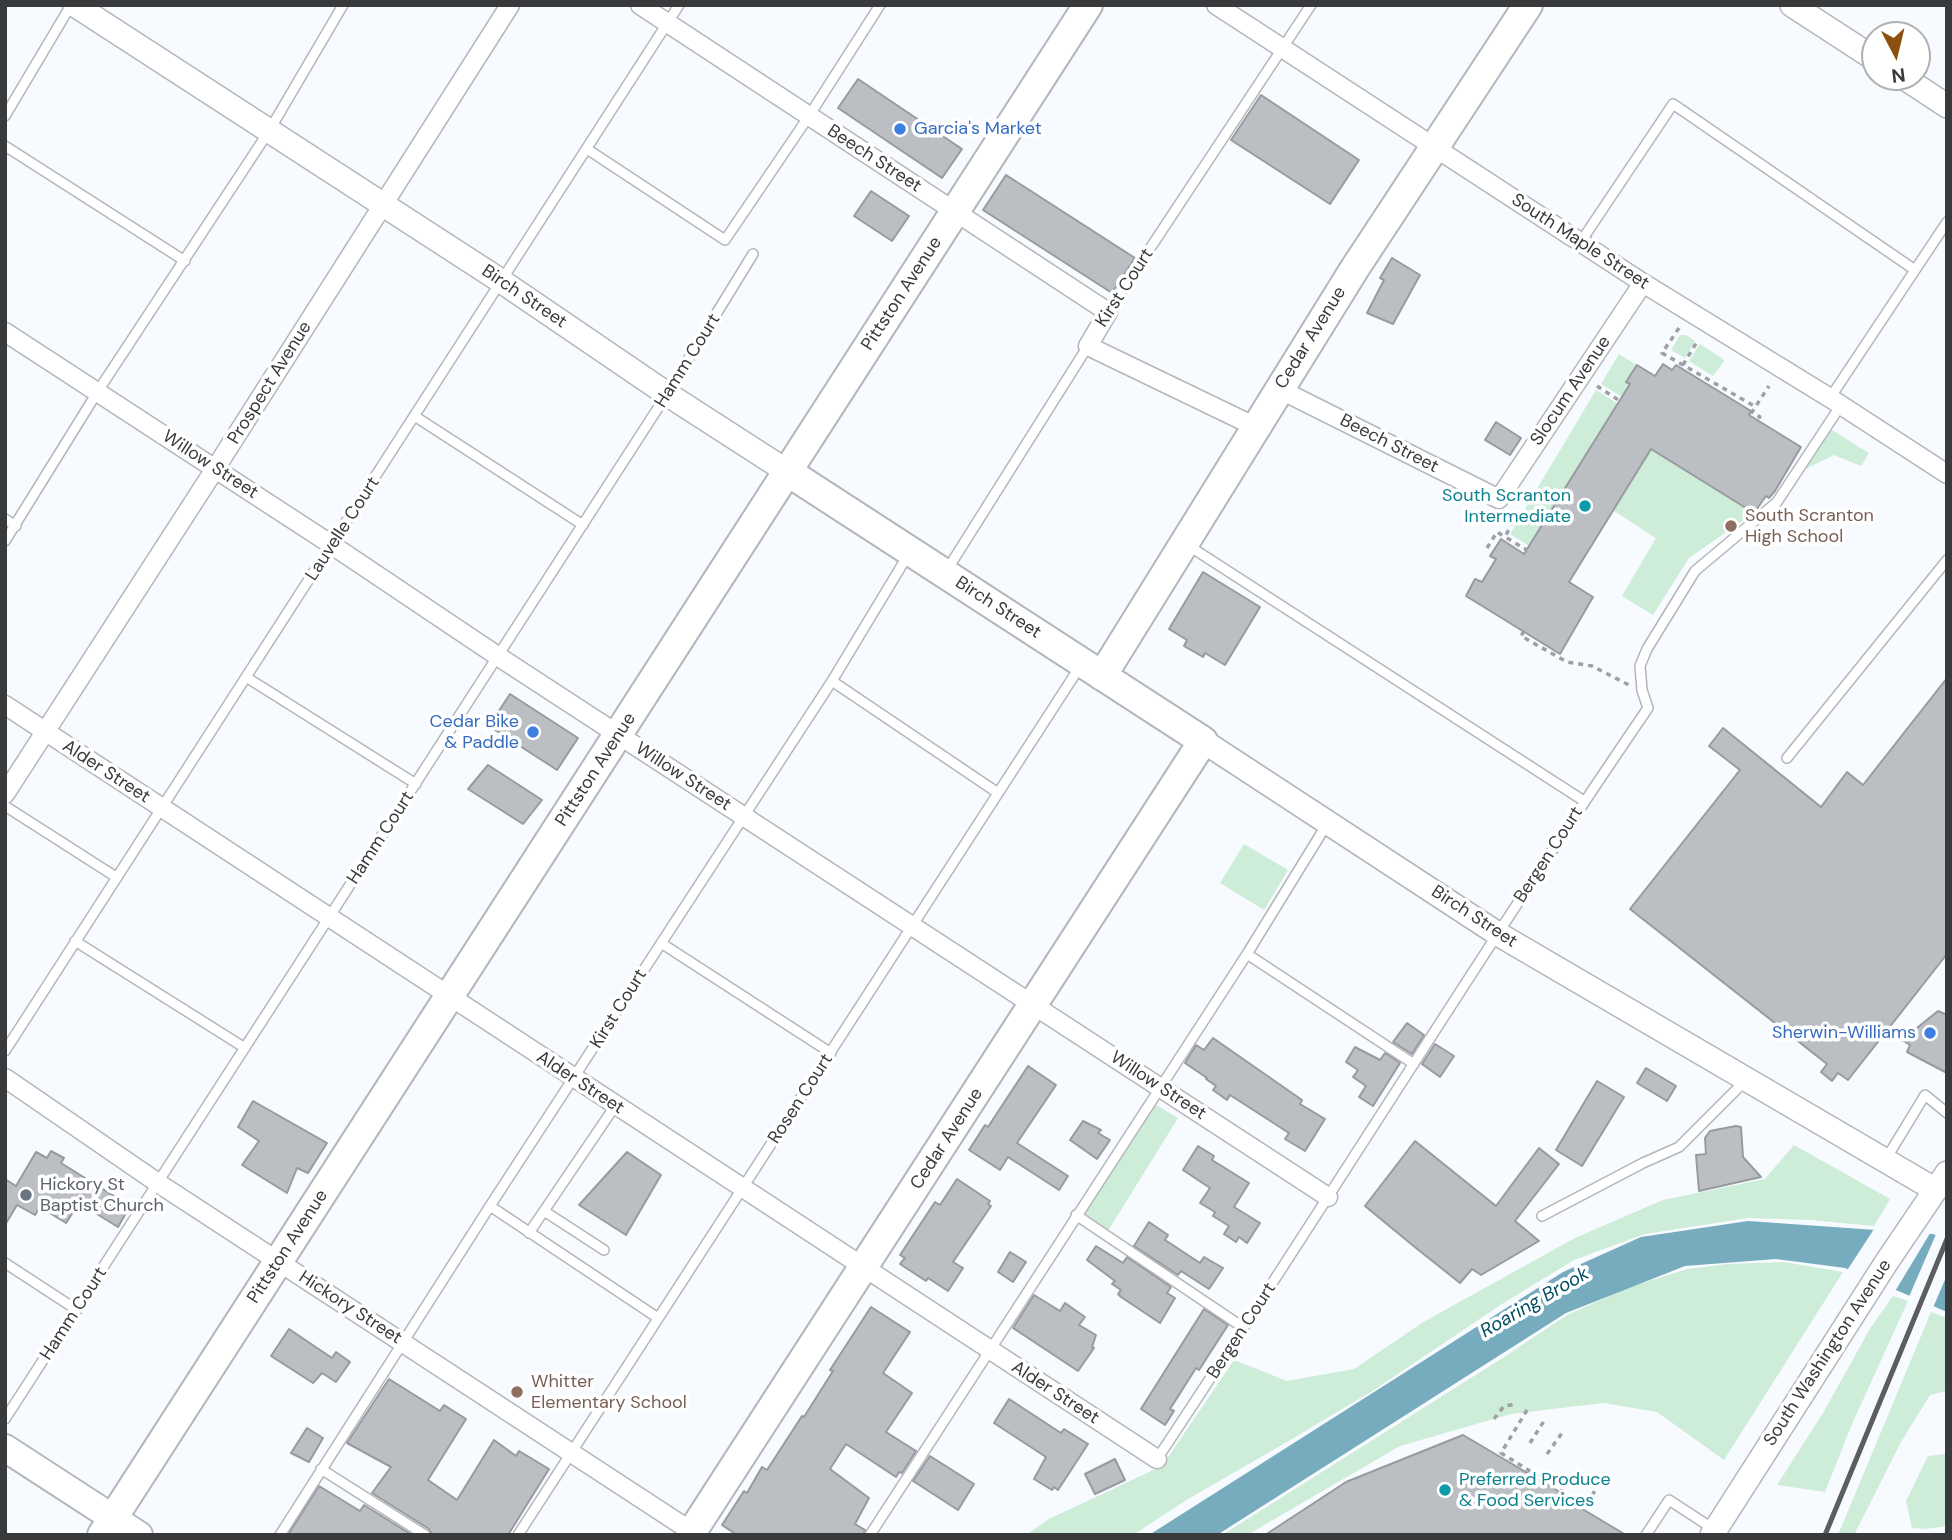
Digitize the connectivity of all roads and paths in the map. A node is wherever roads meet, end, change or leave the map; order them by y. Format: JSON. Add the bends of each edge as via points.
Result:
{"nodes":[{"id":1,"x":73,"y":5,"type":"edge"},
{"id":2,"x":343,"y":5,"type":"edge"},
{"id":3,"x":510,"y":5,"type":"edge"},
{"id":4,"x":640,"y":5,"type":"edge"},
{"id":5,"x":679,"y":5,"type":"edge"},
{"id":6,"x":880,"y":5,"type":"edge"},
{"id":7,"x":1088,"y":5,"type":"edge"},
{"id":8,"x":1216,"y":5,"type":"edge"},
{"id":9,"x":1311,"y":5,"type":"edge"},
{"id":10,"x":1528,"y":5,"type":"edge"},
{"id":11,"x":1792,"y":5,"type":"edge"},
{"id":12,"x":667,"y":24,"type":"junction"},
{"id":13,"x":1283,"y":49,"type":"junction"},
{"id":14,"x":1861,"y":50,"type":"edge"},
{"id":15,"x":1924,"y":91,"type":"edge"},
{"id":16,"x":1947,"y":106,"type":"edge"},
{"id":17,"x":5,"y":116,"type":"edge"},
{"id":18,"x":809,"y":116,"type":"junction"},
{"id":19,"x":269,"y":131,"type":"junction"},
{"id":20,"x":5,"y":146,"type":"edge"},
{"id":21,"x":1434,"y":148,"type":"junction"},
{"id":22,"x":587,"y":149,"type":"junction"},
{"id":23,"x":383,"y":205,"type":"junction"},
{"id":24,"x":955,"y":212,"type":"junction"},
{"id":25,"x":1947,"y":222,"type":"edge"},
{"id":26,"x":1580,"y":243,"type":"junction"},
{"id":27,"x":753,"y":254,"type":"dead end"},
{"id":28,"x":185,"y":261,"type":"junction"},
{"id":29,"x":1916,"y":270,"type":"junction"},
{"id":30,"x":500,"y":281,"type":"junction"},
{"id":31,"x":1643,"y":284,"type":"junction"},
{"id":32,"x":1108,"y":312,"type":"junction"},
{"id":33,"x":1679,"y":328,"type":"dead end"},
{"id":34,"x":5,"y":332,"type":"edge"},
{"id":35,"x":1698,"y":340,"type":"dead end"},
{"id":36,"x":1088,"y":346,"type":"junction"},
{"id":37,"x":1683,"y":365,"type":"junction"},
{"id":38,"x":1597,"y":386,"type":"dead end"},
{"id":39,"x":1769,"y":386,"type":"dead end"},
{"id":40,"x":1279,"y":389,"type":"junction"},
{"id":41,"x":98,"y":391,"type":"junction"},
{"id":42,"x":667,"y":394,"type":"junction"},
{"id":43,"x":1620,"y":401,"type":"dead end"},
{"id":44,"x":1836,"y":402,"type":"junction"},
{"id":45,"x":1756,"y":407,"type":"junction"},
{"id":46,"x":416,"y":416,"type":"junction"},
{"id":47,"x":1758,"y":418,"type":"dead end"},
{"id":48,"x":1256,"y":427,"type":"junction"},
{"id":49,"x":215,"y":469,"type":"junction"},
{"id":50,"x":788,"y":472,"type":"junction"},
{"id":51,"x":1947,"y":474,"type":"edge"},
{"id":52,"x":1499,"y":499,"type":"joint"},
{"id":53,"x":5,"y":519,"type":"edge"},
{"id":54,"x":1513,"y":522,"type":"dead end"},
{"id":55,"x":583,"y":525,"type":"junction"},
{"id":56,"x":16,"y":526,"type":"junction"},
{"id":57,"x":1505,"y":537,"type":"junction"},
{"id":58,"x":5,"y":541,"type":"edge"},
{"id":59,"x":1185,"y":543,"type":"junction"},
{"id":60,"x":332,"y":545,"type":"junction"},
{"id":61,"x":1487,"y":548,"type":"dead end"},
{"id":62,"x":1527,"y":550,"type":"dead end"},
{"id":63,"x":910,"y":552,"type":"junction"},
{"id":64,"x":1947,"y":560,"type":"edge"},
{"id":65,"x":944,"y":574,"type":"junction"},
{"id":66,"x":1524,"y":631,"type":"dead end"},
{"id":67,"x":499,"y":657,"type":"junction"},
{"id":68,"x":1092,"y":670,"type":"junction"},
{"id":69,"x":246,"y":677,"type":"junction"},
{"id":70,"x":832,"y":681,"type":"junction"},
{"id":71,"x":1643,"y":693,"type":"junction"},
{"id":72,"x":5,"y":705,"type":"edge"},
{"id":73,"x":45,"y":731,"type":"junction"},
{"id":74,"x":618,"y":735,"type":"junction"},
{"id":75,"x":1203,"y":741,"type":"junction"},
{"id":76,"x":1787,"y":758,"type":"dead end"},
{"id":77,"x":416,"y":783,"type":"junction"},
{"id":78,"x":998,"y":793,"type":"junction"},
{"id":79,"x":5,"y":794,"type":"edge"},
{"id":80,"x":1584,"y":800,"type":"junction"},
{"id":81,"x":5,"y":806,"type":"edge"},
{"id":82,"x":161,"y":808,"type":"junction"},
{"id":83,"x":745,"y":817,"type":"junction"},
{"id":84,"x":1328,"y":822,"type":"junction"},
{"id":85,"x":116,"y":877,"type":"junction"},
{"id":86,"x":328,"y":918,"type":"junction"},
{"id":87,"x":912,"y":926,"type":"junction"},
{"id":88,"x":1498,"y":934,"type":"junction"},
{"id":89,"x":75,"y":941,"type":"junction"},
{"id":90,"x":661,"y":943,"type":"junction"},
{"id":91,"x":1247,"y":954,"type":"junction"},
{"id":92,"x":449,"y":998,"type":"junction"},
{"id":93,"x":1034,"y":1005,"type":"junction"},
{"id":94,"x":245,"y":1048,"type":"junction"},
{"id":95,"x":5,"y":1051,"type":"edge"},
{"id":96,"x":831,"y":1054,"type":"junction"},
{"id":97,"x":1414,"y":1064,"type":"junction"},
{"id":98,"x":5,"y":1078,"type":"edge"},
{"id":99,"x":574,"y":1079,"type":"junction"},
{"id":100,"x":1746,"y":1079,"type":"junction"},
{"id":101,"x":1159,"y":1087,"type":"junction"},
{"id":102,"x":615,"y":1105,"type":"junction"},
{"id":103,"x":1947,"y":1113,"type":"edge"},
{"id":104,"x":1885,"y":1161,"type":"junction"},
{"id":105,"x":1941,"y":1181,"type":"edge"},
{"id":106,"x":158,"y":1183,"type":"junction"},
{"id":107,"x":742,"y":1189,"type":"junction"},
{"id":108,"x":1328,"y":1197,"type":"junction"},
{"id":109,"x":490,"y":1206,"type":"junction"},
{"id":110,"x":544,"y":1211,"type":"junction"},
{"id":111,"x":1076,"y":1215,"type":"junction"},
{"id":112,"x":1542,"y":1216,"type":"dead end"},
{"id":113,"x":529,"y":1233,"type":"junction"},
{"id":114,"x":604,"y":1250,"type":"dead end"},
{"id":115,"x":279,"y":1262,"type":"junction"},
{"id":116,"x":5,"y":1263,"type":"edge"},
{"id":117,"x":864,"y":1268,"type":"junction"},
{"id":118,"x":77,"y":1310,"type":"junction"},
{"id":119,"x":657,"y":1318,"type":"junction"},
{"id":120,"x":1244,"y":1328,"type":"junction"},
{"id":121,"x":404,"y":1343,"type":"junction"},
{"id":122,"x":988,"y":1349,"type":"junction"},
{"id":123,"x":1517,"y":1404,"type":"dead end"},
{"id":124,"x":1527,"y":1410,"type":"dead end"},
{"id":125,"x":5,"y":1419,"type":"edge"},
{"id":126,"x":1494,"y":1419,"type":"dead end"},
{"id":127,"x":1544,"y":1421,"type":"dead end"},
{"id":128,"x":1562,"y":1433,"type":"dead end"},
{"id":129,"x":1530,"y":1443,"type":"dead end"},
{"id":130,"x":5,"y":1448,"type":"edge"},
{"id":131,"x":571,"y":1453,"type":"junction"},
{"id":132,"x":1547,"y":1454,"type":"dead end"},
{"id":133,"x":1157,"y":1459,"type":"joint"},
{"id":134,"x":321,"y":1469,"type":"junction"},
{"id":135,"x":1597,"y":1487,"type":"dead end"},
{"id":136,"x":1565,"y":1493,"type":"dead end"},
{"id":137,"x":1587,"y":1504,"type":"dead end"},
{"id":138,"x":107,"y":1526,"type":"edge"},
{"id":139,"x":1713,"y":1532,"type":"edge"},
{"id":140,"x":693,"y":1534,"type":"edge"},
{"id":141,"x":139,"y":1535,"type":"edge"},
{"id":142,"x":280,"y":1535,"type":"edge"},
{"id":143,"x":425,"y":1535,"type":"edge"},
{"id":144,"x":518,"y":1535,"type":"edge"},
{"id":145,"x":870,"y":1535,"type":"edge"},
{"id":146,"x":1646,"y":1535,"type":"edge"}],
"edges":[{"from":1,"to":17,"type":"lane"},
{"from":1,"to":19,"type":"street","name":"Birch Street"},
{"from":2,"to":19,"type":"lane"},
{"from":3,"to":23,"type":"street","name":"Prospect Avenue"},
{"from":4,"to":12,"type":"street","name":"Beech Street"},
{"from":5,"to":12,"type":"lane","name":"Lauvelle Court"},
{"from":6,"to":18,"type":"lane"},
{"from":7,"to":24,"type":"main road","name":"Pittston Avenue"},
{"from":8,"to":13,"type":"street","name":"South Maple Street"},
{"from":9,"to":13,"type":"lane","name":"Kirst Court"},
{"from":10,"to":21,"type":"main road","name":"Cedar Avenue"},
{"from":11,"to":14,"type":"street"},
{"from":12,"to":18,"type":"street","name":"Beech Street"},
{"from":12,"to":22,"type":"lane","name":"Lauvelle Court"},
{"from":13,"to":21,"type":"street","name":"South Maple Street"},
{"from":13,"to":32,"type":"lane","name":"Kirst Court"},
{"from":15,"to":16,"type":"street"},
{"from":18,"to":22,"type":"lane","via":[[725,240]]},
{"from":18,"to":24,"type":"street","name":"Beech Street"},
{"from":19,"to":23,"type":"street","name":"Birch Street"},
{"from":19,"to":28,"type":"lane"},
{"from":20,"to":28,"type":"lane"},
{"from":21,"to":26,"type":"street","name":"South Maple Street"},
{"from":21,"to":40,"type":"main road","name":"Cedar Avenue"},
{"from":22,"to":30,"type":"lane","name":"Lauvelle Court"},
{"from":23,"to":30,"type":"street","name":"Birch Street"},
{"from":23,"to":49,"type":"street","name":"Prospect Avenue"},
{"from":24,"to":32,"type":"street","name":"Beech Street"},
{"from":24,"to":50,"type":"main road","name":"Pittston Avenue"},
{"from":25,"to":29,"type":"lane","name":"Bergen Court"},
{"from":26,"to":29,"type":"lane","via":[[1673,104]]},
{"from":26,"to":31,"type":"street","name":"South Maple Street"},
{"from":27,"to":42,"type":"lane","name":"Hamm Court"},
{"from":28,"to":41,"type":"lane"},
{"from":29,"to":44,"type":"lane","name":"Bergen Court"},
{"from":30,"to":42,"type":"street","name":"Birch Street"},
{"from":30,"to":46,"type":"lane","name":"Lauvelle Court"},
{"from":31,"to":44,"type":"street","name":"South Maple Street"},
{"from":31,"to":52,"type":"street","name":"Slocum Avenue"},
{"from":32,"to":36,"type":"street","name":"Kirst Court"},
{"from":33,"to":37,"type":"path","via":[[1662,353]]},
{"from":34,"to":41,"type":"street","name":"Willow Street"},
{"from":35,"to":37,"type":"path"},
{"from":36,"to":48,"type":"street"},
{"from":36,"to":65,"type":"lane","name":"Kirst Court"},
{"from":37,"to":45,"type":"path"},
{"from":38,"to":43,"type":"path"},
{"from":39,"to":45,"type":"path"},
{"from":40,"to":48,"type":"main road","name":"Cedar Avenue"},
{"from":40,"to":52,"type":"street","name":"Beech Street"},
{"from":41,"to":49,"type":"street","name":"Willow Street"},
{"from":41,"to":56,"type":"lane"},
{"from":42,"to":50,"type":"street","name":"Birch Street"},
{"from":42,"to":55,"type":"lane","name":"Hamm Court"},
{"from":44,"to":51,"type":"street","name":"South Maple Street"},
{"from":44,"to":71,"type":"lane","name":"Bergen Court","via":[[1777,502],[1695,571],[1640,666]]},
{"from":45,"to":47,"type":"path","via":[[1752,412]]},
{"from":46,"to":55,"type":"lane"},
{"from":46,"to":60,"type":"lane","name":"Lauvelle Court"},
{"from":48,"to":59,"type":"main road","name":"Cedar Avenue"},
{"from":49,"to":60,"type":"street","name":"Willow Street"},
{"from":49,"to":73,"type":"street","name":"Prospect Avenue"},
{"from":50,"to":63,"type":"main road","name":"Birch Street"},
{"from":50,"to":74,"type":"main road","name":"Pittston Avenue"},
{"from":53,"to":56,"type":"lane"},
{"from":54,"to":57,"type":"path"},
{"from":55,"to":67,"type":"lane","name":"Hamm Court"},
{"from":56,"to":58,"type":"lane"},
{"from":57,"to":61,"type":"path","via":[[1496,532]]},
{"from":57,"to":62,"type":"path"},
{"from":59,"to":68,"type":"main road","name":"Cedar Avenue"},
{"from":59,"to":80,"type":"lane"},
{"from":60,"to":67,"type":"street","name":"Willow Street"},
{"from":60,"to":69,"type":"lane","name":"Lauvelle Court"},
{"from":63,"to":65,"type":"main road","name":"Birch Street"},
{"from":63,"to":70,"type":"lane","name":"Kirst Court"},
{"from":64,"to":76,"type":"lane"},
{"from":65,"to":68,"type":"main road","name":"Birch Street"},
{"from":66,"to":71,"type":"path","via":[[1521,636],[1567,662],[1592,666]]},
{"from":67,"to":74,"type":"street","name":"Willow Street"},
{"from":67,"to":77,"type":"lane","name":"Hamm Court"},
{"from":68,"to":75,"type":"main road","name":"Birch Street"},
{"from":68,"to":78,"type":"lane","name":"Rosen Court"},
{"from":69,"to":77,"type":"lane"},
{"from":69,"to":82,"type":"lane","name":"Lauvelle Court"},
{"from":70,"to":78,"type":"lane"},
{"from":70,"to":83,"type":"lane","name":"Kirst Court"},
{"from":71,"to":80,"type":"lane","name":"Bergen Court","via":[[1648,708]]},
{"from":72,"to":73,"type":"street","name":"Alder Street"},
{"from":73,"to":79,"type":"street","name":"Prospect Avenue"},
{"from":73,"to":82,"type":"street","name":"Alder Street"},
{"from":74,"to":83,"type":"street","name":"Willow Street"},
{"from":74,"to":92,"type":"main road","name":"Pittston Avenue"},
{"from":75,"to":84,"type":"street","name":"Birch Street"},
{"from":75,"to":93,"type":"main road","name":"Cedar Avenue"},
{"from":77,"to":86,"type":"lane","name":"Hamm Court"},
{"from":78,"to":87,"type":"lane","name":"Rosen Court"},
{"from":80,"to":88,"type":"lane","name":"Bergen Court"},
{"from":81,"to":85,"type":"lane"},
{"from":82,"to":85,"type":"lane","name":"Lauvelle Court"},
{"from":82,"to":86,"type":"street","name":"Alder Street"},
{"from":83,"to":87,"type":"street","name":"Willow Street"},
{"from":83,"to":90,"type":"lane","name":"Kirst Court"},
{"from":84,"to":88,"type":"street","name":"Birch Street"},
{"from":84,"to":91,"type":"lane"},
{"from":85,"to":89,"type":"lane","name":"Lauvelle Court"},
{"from":86,"to":92,"type":"street","name":"Alder Street"},
{"from":86,"to":94,"type":"lane","name":"Hamm Court"},
{"from":87,"to":93,"type":"street","name":"Willow Street"},
{"from":87,"to":96,"type":"lane","name":"Rosen Court"},
{"from":88,"to":97,"type":"lane","name":"Bergen Court"},
{"from":88,"to":100,"type":"street","name":"Birch Street"},
{"from":89,"to":94,"type":"lane"},
{"from":89,"to":95,"type":"lane","name":"Lauvelle Court"},
{"from":90,"to":96,"type":"lane"},
{"from":90,"to":99,"type":"lane","name":"Kirst Court"},
{"from":91,"to":97,"type":"lane"},
{"from":91,"to":101,"type":"lane"},
{"from":92,"to":99,"type":"street","name":"Alder Street"},
{"from":92,"to":115,"type":"main road","name":"Pittston Avenue"},
{"from":93,"to":101,"type":"street","name":"Willow Street"},
{"from":93,"to":117,"type":"main road","name":"Cedar Avenue"},
{"from":94,"to":106,"type":"lane","name":"Hamm Court"},
{"from":96,"to":107,"type":"lane","name":"Rosen Court"},
{"from":97,"to":108,"type":"lane","name":"Bergen Court"},
{"from":98,"to":106,"type":"street","name":"Hickory Street"},
{"from":99,"to":102,"type":"street","name":"Alder Street"},
{"from":99,"to":109,"type":"lane","name":"Kirst Court"},
{"from":100,"to":104,"type":"street","name":"Birch Street"},
{"from":100,"to":112,"type":"lane","via":[[1679,1147]]},
{"from":101,"to":108,"type":"street","name":"Willow Street"},
{"from":101,"to":111,"type":"lane"},
{"from":102,"to":107,"type":"street","name":"Alder Street"},
{"from":102,"to":110,"type":"lane"},
{"from":103,"to":104,"type":"lane","via":[[1924,1095]]},
{"from":104,"to":105,"type":"street","name":"Birch Street"},
{"from":105,"to":139,"type":"street","name":"South Washington Avenue"},
{"from":106,"to":115,"type":"street","name":"Hickory Street"},
{"from":106,"to":118,"type":"lane","name":"Hamm Court"},
{"from":107,"to":117,"type":"street","name":"Alder Street"},
{"from":107,"to":119,"type":"lane","name":"Rosen Court"},
{"from":108,"to":120,"type":"lane","name":"Bergen Court"},
{"from":109,"to":113,"type":"lane"},
{"from":109,"to":121,"type":"lane","name":"Kirst Court"},
{"from":110,"to":113,"type":"lane"},
{"from":110,"to":114,"type":"lane"},
{"from":111,"to":120,"type":"lane"},
{"from":111,"to":122,"type":"lane"},
{"from":113,"to":119,"type":"lane"},
{"from":115,"to":121,"type":"street","name":"Hickory Street"},
{"from":115,"to":138,"type":"main road","name":"Pittston Avenue"},
{"from":116,"to":118,"type":"lane"},
{"from":117,"to":122,"type":"street","name":"Alder Street"},
{"from":117,"to":140,"type":"main road","name":"Cedar Avenue"},
{"from":118,"to":125,"type":"lane","name":"Hamm Court"},
{"from":119,"to":131,"type":"lane","name":"Rosen Court"},
{"from":120,"to":133,"type":"lane","name":"Bergen Court"},
{"from":121,"to":131,"type":"street","name":"Hickory Street"},
{"from":121,"to":134,"type":"lane","name":"Kirst Court"},
{"from":122,"to":133,"type":"street","name":"Alder Street"},
{"from":122,"to":145,"type":"lane"},
{"from":123,"to":126,"type":"path","via":[[1504,1406]]},
{"from":124,"to":136,"type":"path","via":[[1500,1453]]},
{"from":127,"to":129,"type":"path"},
{"from":128,"to":132,"type":"path"},
{"from":130,"to":138,"type":"main road"},
{"from":131,"to":140,"type":"street","name":"Hickory Street"},
{"from":131,"to":144,"type":"lane","name":"Rosen Court"},
{"from":134,"to":142,"type":"lane","name":"Kirst Court"},
{"from":134,"to":143,"type":"lane"},
{"from":135,"to":137,"type":"path"},
{"from":138,"to":141,"type":"main road"},
{"from":139,"to":146,"type":"lane","via":[[1669,1500]]}]}
